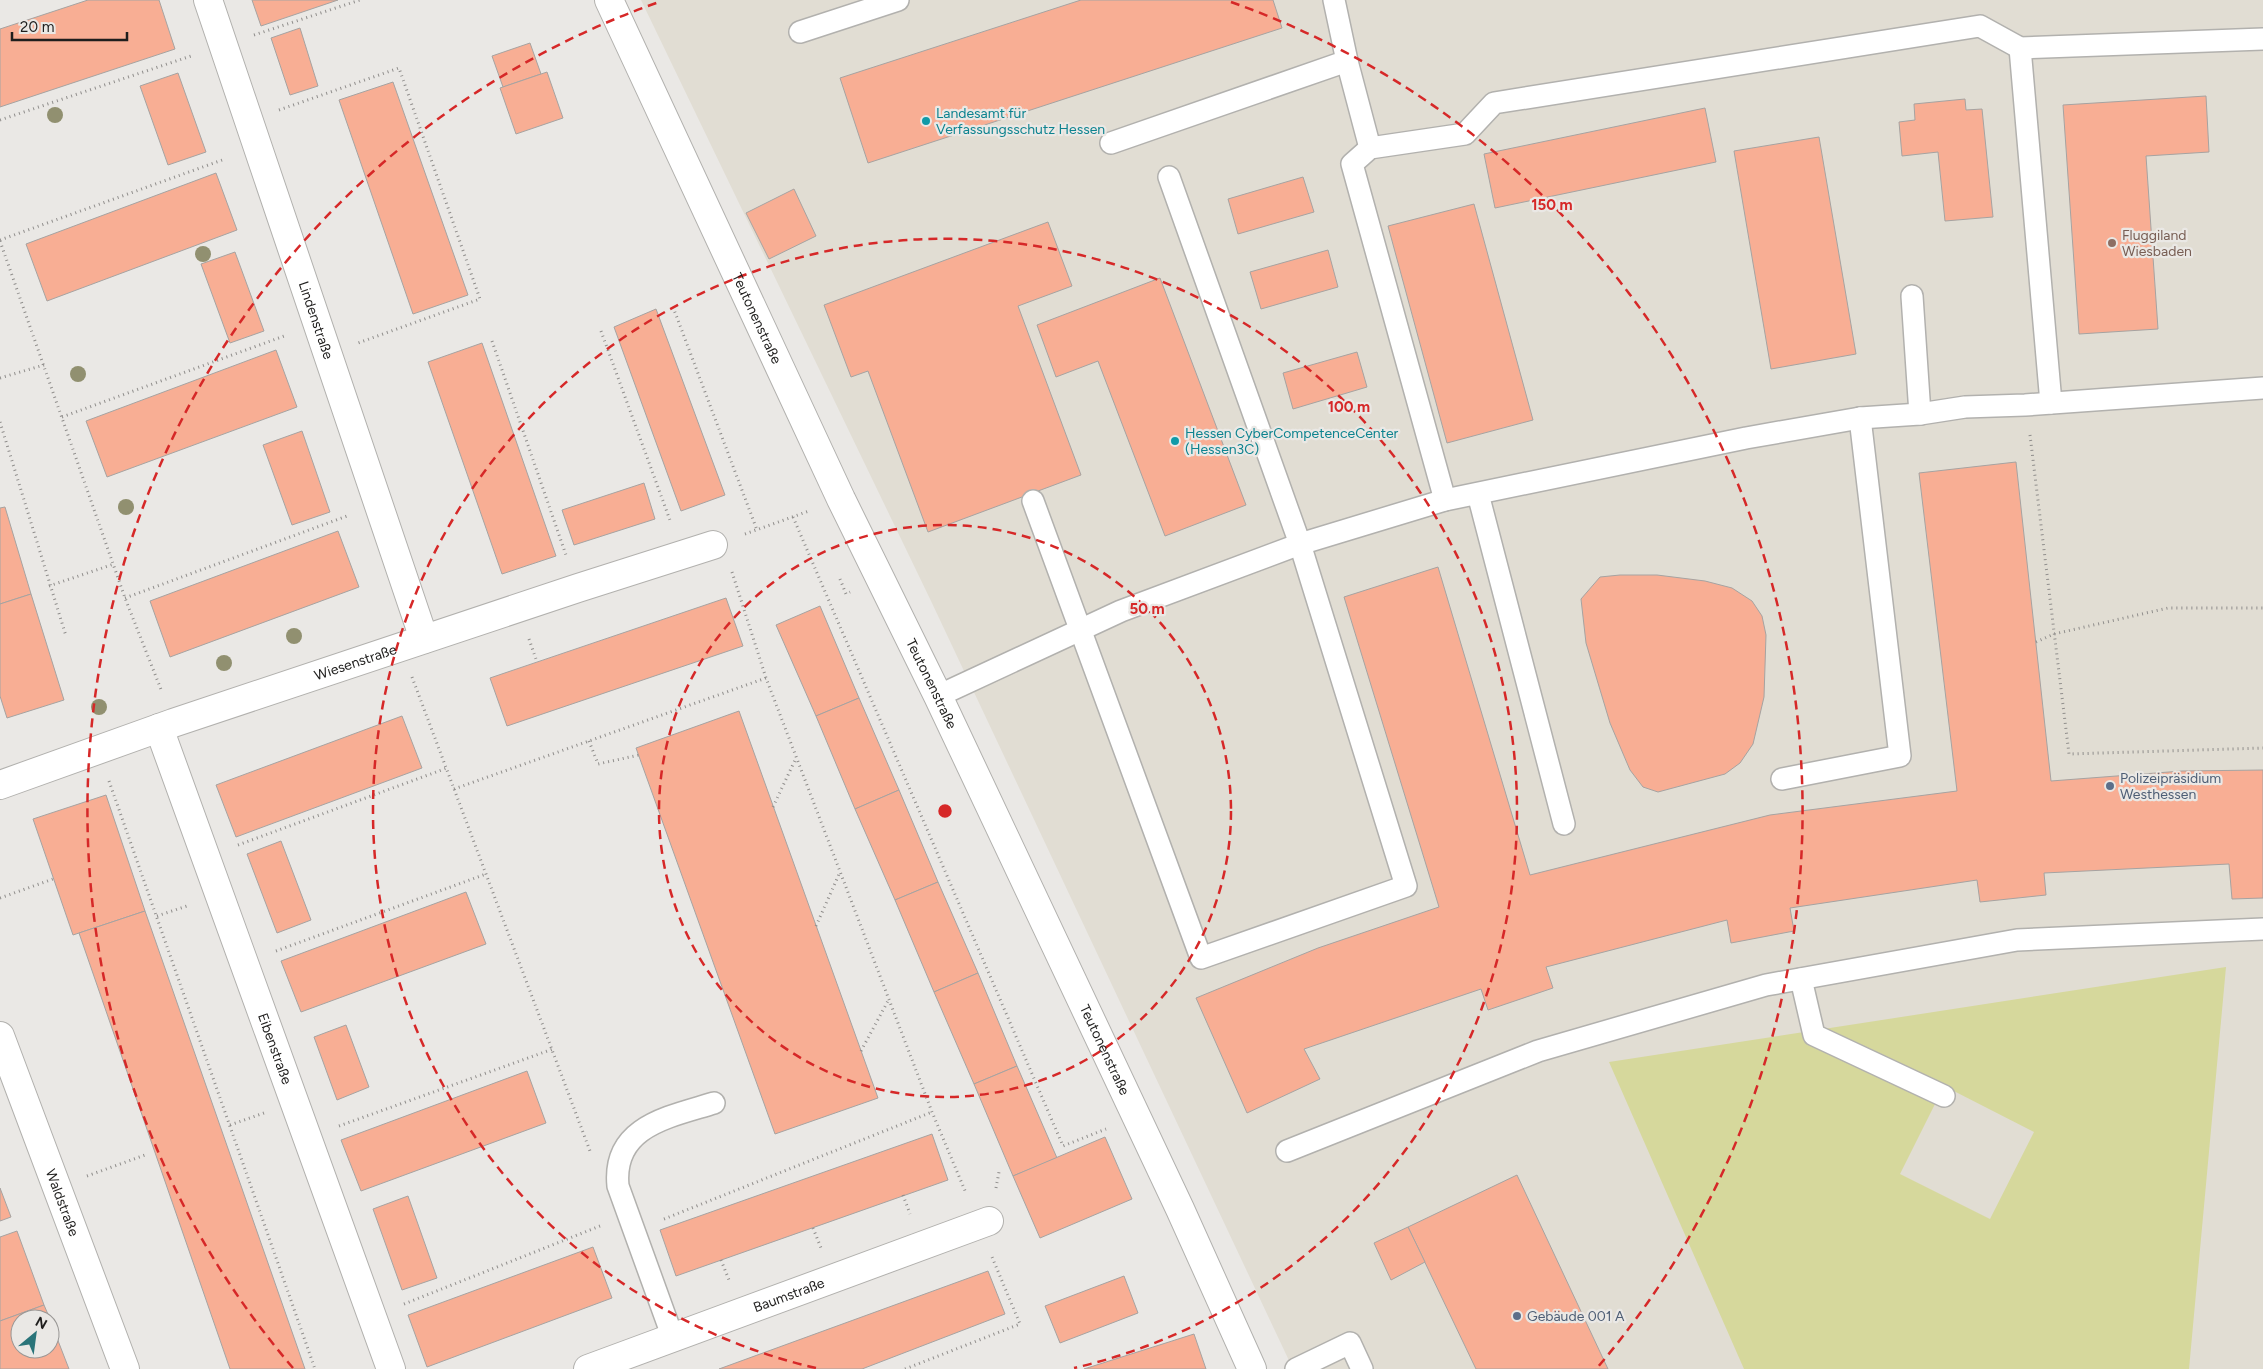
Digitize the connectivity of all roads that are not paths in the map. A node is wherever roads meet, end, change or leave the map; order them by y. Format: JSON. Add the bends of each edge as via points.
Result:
{"nodes":[{"id":1,"x":208,"y":0,"type":"edge"},
{"id":2,"x":609,"y":0,"type":"edge"},
{"id":3,"x":898,"y":0,"type":"edge"},
{"id":4,"x":1334,"y":0,"type":"edge"},
{"id":5,"x":800,"y":32,"type":"dead end"},
{"id":6,"x":2263,"y":39,"type":"edge"},
{"id":7,"x":2020,"y":48,"type":"junction"},
{"id":8,"x":1347,"y":61,"type":"junction"},
{"id":9,"x":1111,"y":143,"type":"dead end"},
{"id":10,"x":1370,"y":148,"type":"junction"},
{"id":11,"x":1169,"y":177,"type":"dead end"},
{"id":12,"x":1912,"y":296,"type":"dead end"},
{"id":13,"x":2263,"y":388,"type":"edge"},
{"id":14,"x":2051,"y":403,"type":"junction"},
{"id":15,"x":1920,"y":414,"type":"junction"},
{"id":16,"x":1860,"y":418,"type":"junction"},
{"id":17,"x":1478,"y":494,"type":"junction"},
{"id":18,"x":1445,"y":500,"type":"junction"},
{"id":19,"x":1033,"y":501,"type":"dead end"},
{"id":20,"x":718,"y":544,"type":"road end"},
{"id":21,"x":1300,"y":544,"type":"junction"},
{"id":22,"x":1080,"y":630,"type":"junction"},
{"id":23,"x":412,"y":643,"type":"junction"},
{"id":24,"x":938,"y":696,"type":"junction"},
{"id":25,"x":166,"y":725,"type":"junction"},
{"id":26,"x":1782,"y":779,"type":"dead end"},
{"id":27,"x":0,"y":785,"type":"edge"},
{"id":28,"x":1564,"y":824,"type":"dead end"},
{"id":29,"x":2263,"y":929,"type":"edge"},
{"id":30,"x":1801,"y":979,"type":"junction"},
{"id":31,"x":0,"y":1036,"type":"edge"},
{"id":32,"x":1944,"y":1096,"type":"dead end"},
{"id":33,"x":714,"y":1103,"type":"dead end"},
{"id":34,"x":1288,"y":1151,"type":"dead end"},
{"id":35,"x":984,"y":1222,"type":"road end"},
{"id":36,"x":673,"y":1338,"type":"junction"},
{"id":37,"x":125,"y":1369,"type":"edge"},
{"id":38,"x":391,"y":1369,"type":"edge"},
{"id":39,"x":588,"y":1369,"type":"edge"},
{"id":40,"x":1252,"y":1369,"type":"edge"},
{"id":41,"x":1296,"y":1369,"type":"edge"},
{"id":42,"x":1362,"y":1369,"type":"edge"}],
"edges":[{"from":1,"to":23,"type":"street","name":"Lindenstraße","via":[[378,505]]},
{"from":2,"to":24,"type":"street","name":"Teutonenstraße","via":[[841,499]]},
{"from":3,"to":5,"type":"lane"},
{"from":4,"to":8,"type":"lane"},
{"from":6,"to":7,"type":"lane"},
{"from":7,"to":10,"type":"lane","via":[[1980,26],[1494,103],[1465,134]]},
{"from":7,"to":14,"type":"lane"},
{"from":8,"to":9,"type":"lane"},
{"from":8,"to":10,"type":"lane"},
{"from":10,"to":18,"type":"lane","via":[[1352,164]]},
{"from":11,"to":21,"type":"lane"},
{"from":12,"to":15,"type":"lane"},
{"from":13,"to":14,"type":"lane"},
{"from":14,"to":15,"type":"lane","via":[[1965,407]]},
{"from":15,"to":16,"type":"lane"},
{"from":16,"to":17,"type":"lane","via":[[1736,440]]},
{"from":16,"to":26,"type":"lane","via":[[1900,756]]},
{"from":17,"to":18,"type":"lane"},
{"from":17,"to":28,"type":"lane"},
{"from":18,"to":21,"type":"lane"},
{"from":19,"to":22,"type":"lane"},
{"from":20,"to":23,"type":"street","name":"Wiesenstraße"},
{"from":21,"to":22,"type":"lane","via":[[1121,611]]},
{"from":21,"to":22,"type":"lane","via":[[1406,886],[1200,958]]},
{"from":22,"to":24,"type":"lane"},
{"from":23,"to":25,"type":"street","name":"Wiesenstraße"},
{"from":24,"to":40,"type":"street","name":"Teutonenstraße"},
{"from":25,"to":27,"type":"street","name":"Wiesenstraße"},
{"from":25,"to":38,"type":"street","name":"Eibenstraße","via":[[207,857]]},
{"from":29,"to":30,"type":"lane","via":[[2017,940]]},
{"from":30,"to":32,"type":"lane","via":[[1814,1035]]},
{"from":30,"to":34,"type":"lane","via":[[1766,985],[1538,1051]]},
{"from":31,"to":37,"type":"street","name":"Waldstraße"},
{"from":33,"to":36,"type":"lane","via":[[664,1119],[639,1132],[624,1146],[616,1172],[618,1186]]},
{"from":35,"to":36,"type":"street","name":"Baumstraße"},
{"from":36,"to":39,"type":"street","name":"Baumstraße"},
{"from":41,"to":42,"type":"lane","via":[[1350,1344]]}]}
